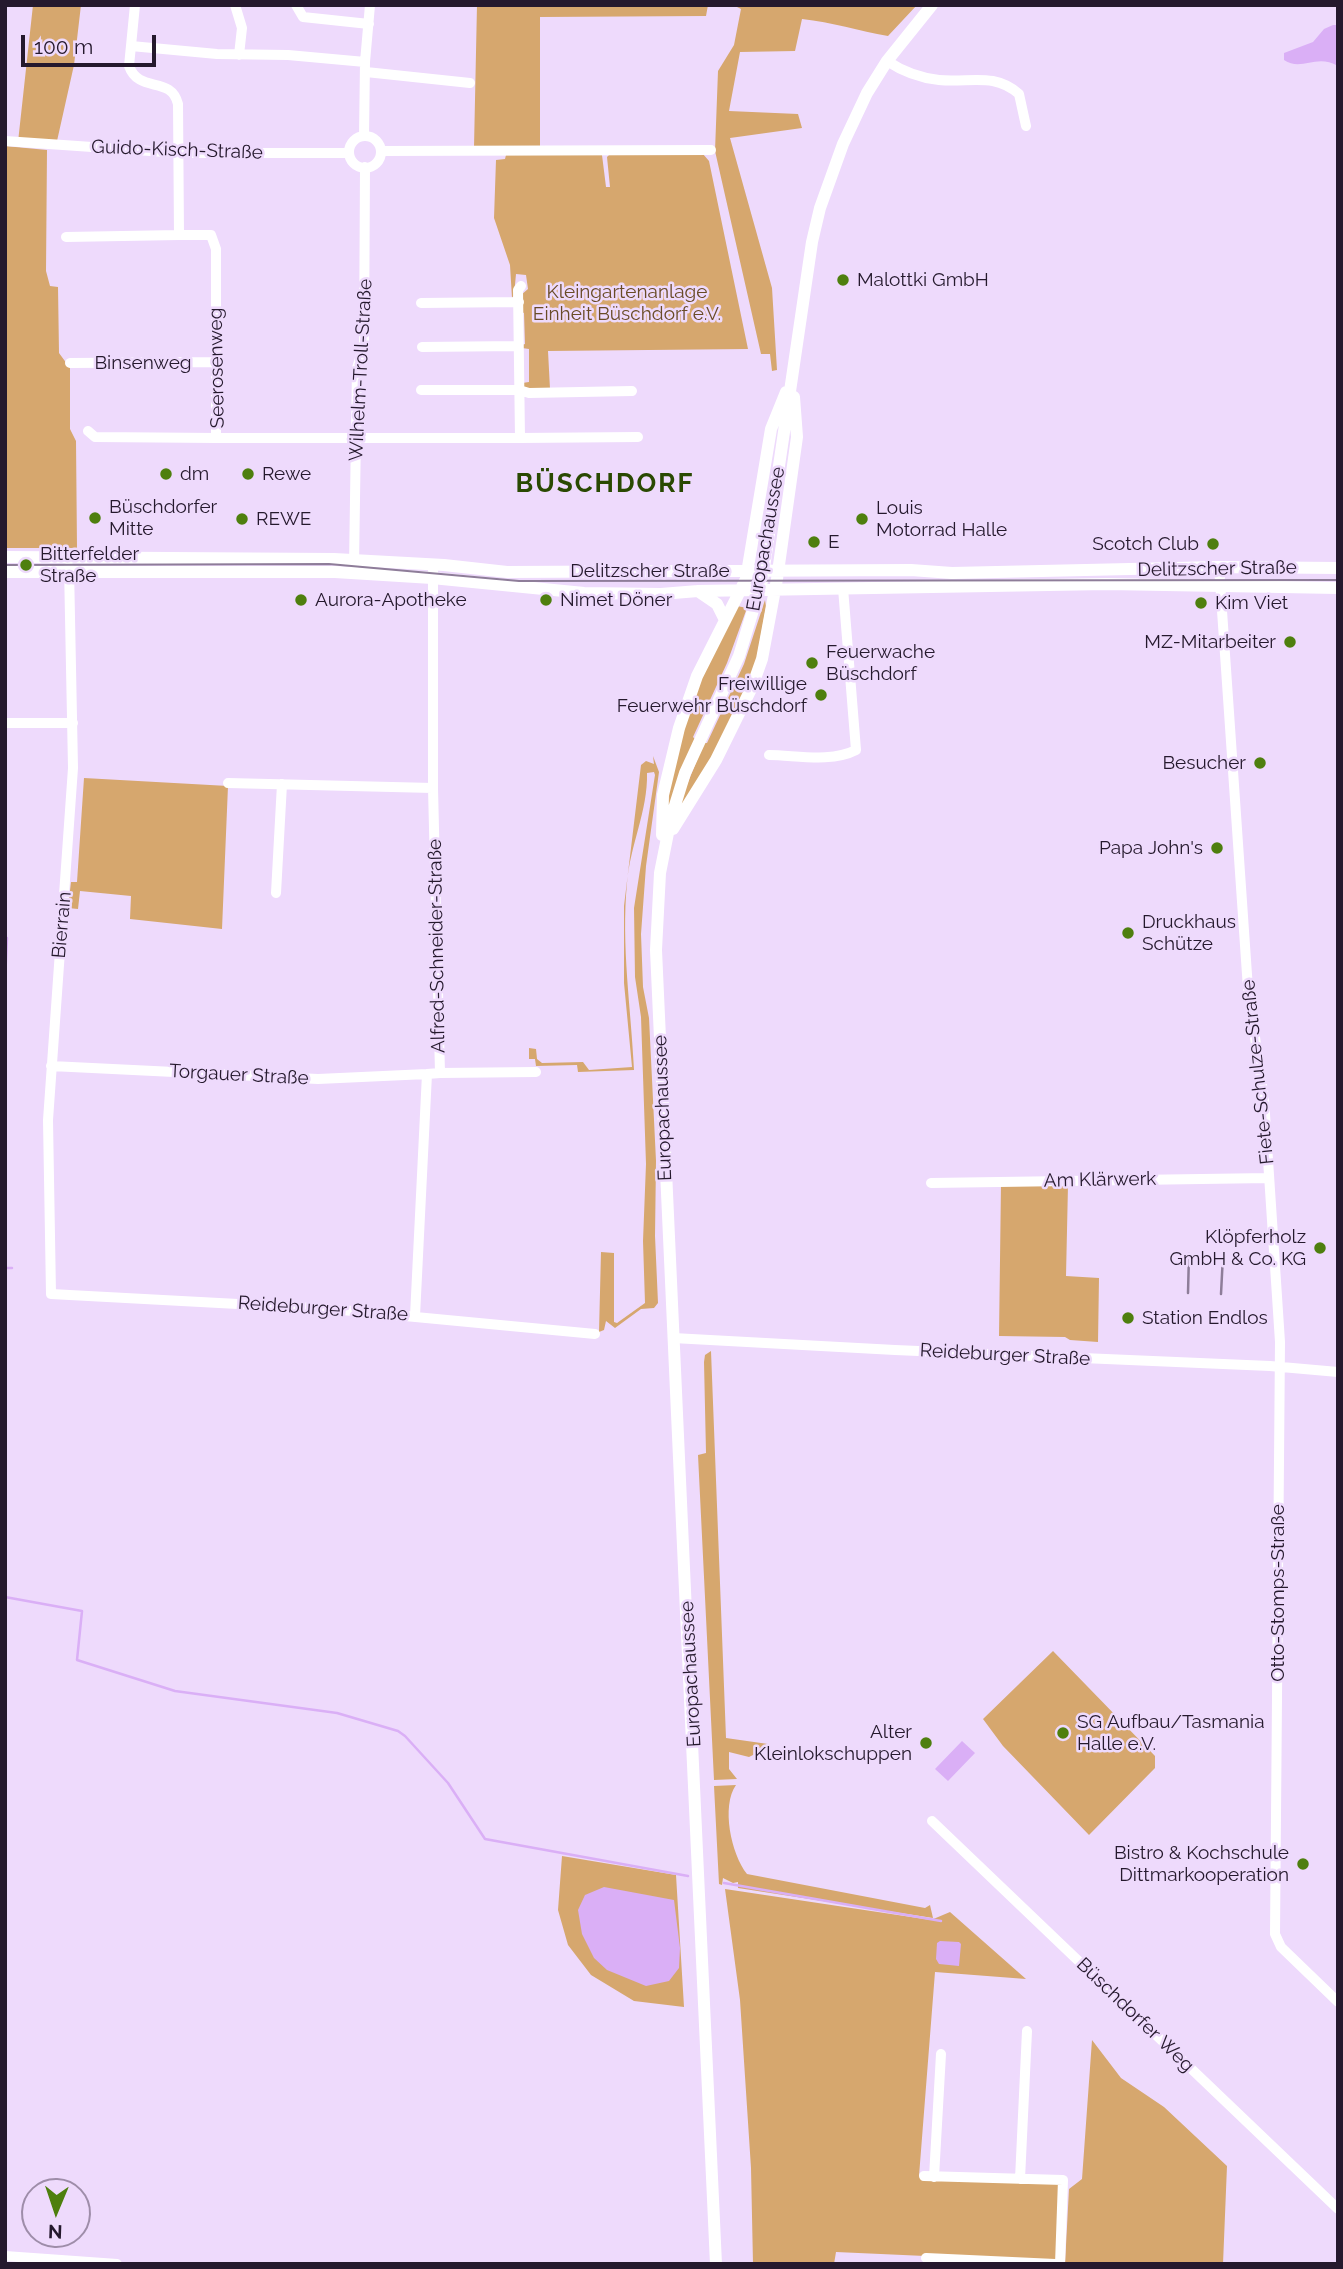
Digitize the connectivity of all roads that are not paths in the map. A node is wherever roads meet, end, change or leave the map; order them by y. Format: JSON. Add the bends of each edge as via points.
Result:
{"nodes":[{"id":1,"x":135,"y":5,"type":"edge"},
{"id":2,"x":235,"y":5,"type":"edge"},
{"id":3,"x":296,"y":5,"type":"edge"},
{"id":4,"x":370,"y":5,"type":"edge"},
{"id":5,"x":932,"y":5,"type":"edge"},
{"id":6,"x":369,"y":24,"type":"junction"},
{"id":7,"x":131,"y":46,"type":"junction"},
{"id":8,"x":239,"y":55,"type":"junction"},
{"id":9,"x":887,"y":61,"type":"junction"},
{"id":10,"x":365,"y":67,"type":"junction"},
{"id":11,"x":470,"y":83,"type":"dead end"},
{"id":12,"x":1026,"y":126,"type":"dead end"},
{"id":13,"x":364,"y":136,"type":"junction"},
{"id":14,"x":5,"y":141,"type":"edge"},
{"id":15,"x":711,"y":150,"type":"dead end"},
{"id":16,"x":381,"y":151,"type":"junction"},
{"id":17,"x":179,"y":153,"type":"junction"},
{"id":18,"x":349,"y":153,"type":"junction"},
{"id":19,"x":365,"y":167,"type":"junction"},
{"id":20,"x":179,"y":235,"type":"junction"},
{"id":21,"x":66,"y":237,"type":"dead end"},
{"id":22,"x":521,"y":286,"type":"dead end"},
{"id":23,"x":519,"y":302,"type":"junction"},
{"id":24,"x":421,"y":303,"type":"dead end"},
{"id":25,"x":518,"y":345,"type":"junction"},
{"id":26,"x":422,"y":347,"type":"dead end"},
{"id":27,"x":216,"y":362,"type":"junction"},
{"id":28,"x":71,"y":363,"type":"dead end"},
{"id":29,"x":792,"y":379,"type":"junction"},
{"id":30,"x":421,"y":390,"type":"dead end"},
{"id":31,"x":519,"y":390,"type":"junction"},
{"id":32,"x":632,"y":391,"type":"dead end"},
{"id":33,"x":88,"y":431,"type":"dead end"},
{"id":34,"x":638,"y":437,"type":"dead end"},
{"id":35,"x":216,"y":438,"type":"junction"},
{"id":36,"x":357,"y":438,"type":"junction"},
{"id":37,"x":520,"y":438,"type":"junction"},
{"id":38,"x":70,"y":556,"type":"junction"},
{"id":39,"x":5,"y":557,"type":"edge"},
{"id":40,"x":354,"y":567,"type":"junction"},
{"id":41,"x":1219,"y":567,"type":"junction"},
{"id":42,"x":1338,"y":568,"type":"edge"},
{"id":43,"x":751,"y":570,"type":"junction"},
{"id":44,"x":775,"y":570,"type":"junction"},
{"id":45,"x":433,"y":571,"type":"junction"},
{"id":46,"x":5,"y":572,"type":"edge"},
{"id":47,"x":69,"y":572,"type":"junction"},
{"id":48,"x":1219,"y":586,"type":"junction"},
{"id":49,"x":1338,"y":587,"type":"edge"},
{"id":50,"x":843,"y":588,"type":"junction"},
{"id":51,"x":698,"y":591,"type":"junction"},
{"id":52,"x":746,"y":591,"type":"junction"},
{"id":53,"x":771,"y":591,"type":"junction"},
{"id":54,"x":725,"y":620,"type":"junction"},
{"id":55,"x":5,"y":723,"type":"edge"},
{"id":56,"x":73,"y":723,"type":"junction"},
{"id":57,"x":769,"y":755,"type":"dead end"},
{"id":58,"x":228,"y":783,"type":"dead end"},
{"id":59,"x":282,"y":784,"type":"junction"},
{"id":60,"x":433,"y":788,"type":"junction"},
{"id":61,"x":663,"y":853,"type":"junction"},
{"id":62,"x":276,"y":893,"type":"dead end"},
{"id":63,"x":51,"y":1066,"type":"junction"},
{"id":64,"x":536,"y":1072,"type":"dead end"},
{"id":65,"x":440,"y":1073,"type":"junction"},
{"id":66,"x":427,"y":1074,"type":"junction"},
{"id":67,"x":1269,"y":1178,"type":"junction"},
{"id":68,"x":931,"y":1183,"type":"dead end"},
{"id":69,"x":51,"y":1294,"type":"joint"},
{"id":70,"x":415,"y":1316,"type":"junction"},
{"id":71,"x":595,"y":1334,"type":"dead end"},
{"id":72,"x":673,"y":1338,"type":"junction"},
{"id":73,"x":1280,"y":1368,"type":"junction"},
{"id":74,"x":1338,"y":1372,"type":"edge"},
{"id":75,"x":932,"y":1821,"type":"dead end"},
{"id":76,"x":1338,"y":2002,"type":"edge"},
{"id":77,"x":1027,"y":2032,"type":"dead end"},
{"id":78,"x":941,"y":2054,"type":"dead end"},
{"id":79,"x":1020,"y":2179,"type":"junction"},
{"id":80,"x":1338,"y":2209,"type":"edge"},
{"id":81,"x":5,"y":2256,"type":"edge"},
{"id":82,"x":926,"y":2258,"type":"dead end"},
{"id":83,"x":117,"y":2264,"type":"edge"},
{"id":84,"x":716,"y":2264,"type":"edge"},
{"id":85,"x":1057,"y":2264,"type":"edge"}],
"edges":[{"from":1,"to":7,"type":"street"},
{"from":2,"to":8,"type":"street","via":[[242,28]]},
{"from":3,"to":6,"type":"street","via":[[303,17]]},
{"from":4,"to":6,"type":"street"},
{"from":5,"to":9,"type":"main road","name":"Europachaussee"},
{"from":6,"to":10,"type":"street"},
{"from":7,"to":8,"type":"street"},
{"from":7,"to":17,"type":"street","via":[[129,66],[138,80],[175,94]]},
{"from":8,"to":10,"type":"street","via":[[288,55]]},
{"from":9,"to":12,"type":"street","via":[[930,79],[999,80],[1019,94]]},
{"from":9,"to":29,"type":"main road","name":"Europachaussee","via":[[843,144],[820,208]]},
{"from":10,"to":11,"type":"street"},
{"from":10,"to":13,"type":"street"},
{"from":13,"to":16,"type":"street","via":[[377,142]]},
{"from":13,"to":18,"type":"street","via":[[355,139]]},
{"from":14,"to":17,"type":"street","name":"Guido-Kisch-Straße"},
{"from":15,"to":16,"type":"street"},
{"from":16,"to":19,"type":"street","via":[[378,161]]},
{"from":17,"to":18,"type":"street","name":"Guido-Kisch-Straße"},
{"from":17,"to":20,"type":"street"},
{"from":18,"to":19,"type":"street","via":[[356,165]]},
{"from":19,"to":36,"type":"street","name":"Wilhelm-Troll-Straße","via":[[364,345],[357,368]]},
{"from":20,"to":21,"type":"street"},
{"from":20,"to":27,"type":"street","name":"Seerosenweg","via":[[211,235],[216,249]]},
{"from":22,"to":23,"type":"street"},
{"from":23,"to":24,"type":"street"},
{"from":23,"to":25,"type":"street"},
{"from":25,"to":26,"type":"street"},
{"from":25,"to":31,"type":"street"},
{"from":27,"to":28,"type":"street","name":"Binsenweg"},
{"from":27,"to":35,"type":"street","name":"Seerosenweg"},
{"from":29,"to":43,"type":"main road","via":[[771,429]]},
{"from":29,"to":44,"type":"main road","via":[[797,437]]},
{"from":29,"to":61,"type":"main road","name":"Europachaussee","via":[[756,602],[739,656],[682,782]]},
{"from":30,"to":31,"type":"street"},
{"from":31,"to":32,"type":"street"},
{"from":31,"to":37,"type":"street"},
{"from":33,"to":35,"type":"street","via":[[95,437]]},
{"from":34,"to":37,"type":"street","name":"Seerosenweg"},
{"from":35,"to":36,"type":"street","name":"Seerosenweg"},
{"from":36,"to":37,"type":"street","name":"Seerosenweg"},
{"from":36,"to":40,"type":"street","name":"Wilhelm-Troll-Straße"},
{"from":38,"to":39,"type":"main road","name":"Delitzscher Straße"},
{"from":38,"to":40,"type":"main road","name":"Delitzscher Straße"},
{"from":38,"to":47,"type":"street","name":"Bierrain"},
{"from":40,"to":45,"type":"main road","name":"Delitzscher Straße"},
{"from":40,"to":47,"type":"main road","name":"Delitzscher Straße"},
{"from":41,"to":42,"type":"main road","name":"Delitzscher Straße"},
{"from":41,"to":44,"type":"main road","name":"Delitzscher Straße","via":[[953,573]]},
{"from":41,"to":48,"type":"street","name":"Fiete-Schulze-Straße"},
{"from":43,"to":44,"type":"main road","name":"Delitzscher Straße"},
{"from":43,"to":45,"type":"main road","name":"Delitzscher Straße"},
{"from":43,"to":52,"type":"main road"},
{"from":44,"to":53,"type":"main road"},
{"from":45,"to":51,"type":"main road","name":"Delitzscher Straße","via":[[584,593]]},
{"from":45,"to":60,"type":"street","name":"Alfred-Schneider-Straße"},
{"from":46,"to":47,"type":"main road","name":"Delitzscher Straße"},
{"from":47,"to":56,"type":"street","name":"Bierrain"},
{"from":48,"to":49,"type":"main road","name":"Delitzscher Straße"},
{"from":48,"to":50,"type":"main road","name":"Delitzscher Straße"},
{"from":48,"to":67,"type":"street","name":"Fiete-Schulze-Straße","via":[[1248,989],[1264,1099]]},
{"from":50,"to":53,"type":"main road","name":"Delitzscher Straße"},
{"from":50,"to":57,"type":"street","via":[[856,751],[829,756]]},
{"from":51,"to":52,"type":"main road","name":"Delitzscher Straße"},
{"from":51,"to":54,"type":"main road","via":[[717,604]]},
{"from":52,"to":53,"type":"main road","name":"Delitzscher Straße"},
{"from":52,"to":54,"type":"main road"},
{"from":53,"to":61,"type":"main road","via":[[766,642],[755,678],[716,761]]},
{"from":54,"to":61,"type":"main road","via":[[690,695],[673,750],[663,795]]},
{"from":55,"to":56,"type":"street"},
{"from":56,"to":63,"type":"street","name":"Bierrain"},
{"from":58,"to":59,"type":"street"},
{"from":59,"to":60,"type":"street"},
{"from":59,"to":62,"type":"street"},
{"from":60,"to":65,"type":"street","name":"Alfred-Schneider-Straße"},
{"from":61,"to":72,"type":"main road","name":"Europachaussee","via":[[656,950]]},
{"from":63,"to":66,"type":"street","name":"Torgauer Straße","via":[[318,1079]]},
{"from":63,"to":69,"type":"street","name":"Bierrain"},
{"from":64,"to":65,"type":"street"},
{"from":65,"to":66,"type":"street","name":"Alfred-Schneider-Straße"},
{"from":66,"to":70,"type":"street","name":"Alfred-Schneider-Straße"},
{"from":67,"to":68,"type":"street","name":"Am Klärwerk"},
{"from":67,"to":73,"type":"street","name":"Fiete-Schulze-Straße"},
{"from":69,"to":70,"type":"street","name":"Reideburger Straße"},
{"from":70,"to":71,"type":"street","name":"Reideburger Straße"},
{"from":72,"to":73,"type":"street","name":"Reideburger Straße"},
{"from":72,"to":84,"type":"main road","name":"Europachaussee"},
{"from":73,"to":74,"type":"street","name":"Reideburger Straße"},
{"from":73,"to":76,"type":"street","name":"Otto-Stomps-Straße","via":[[1275,1934],[1281,1947]]},
{"from":75,"to":80,"type":"street","name":"Büschdorfer Weg"},
{"from":77,"to":79,"type":"street"},
{"from":78,"to":79,"type":"street","via":[[929,2177]]},
{"from":79,"to":85,"type":"street","via":[[1063,2180]]},
{"from":81,"to":83,"type":"street"},
{"from":82,"to":85,"type":"street"}]}
